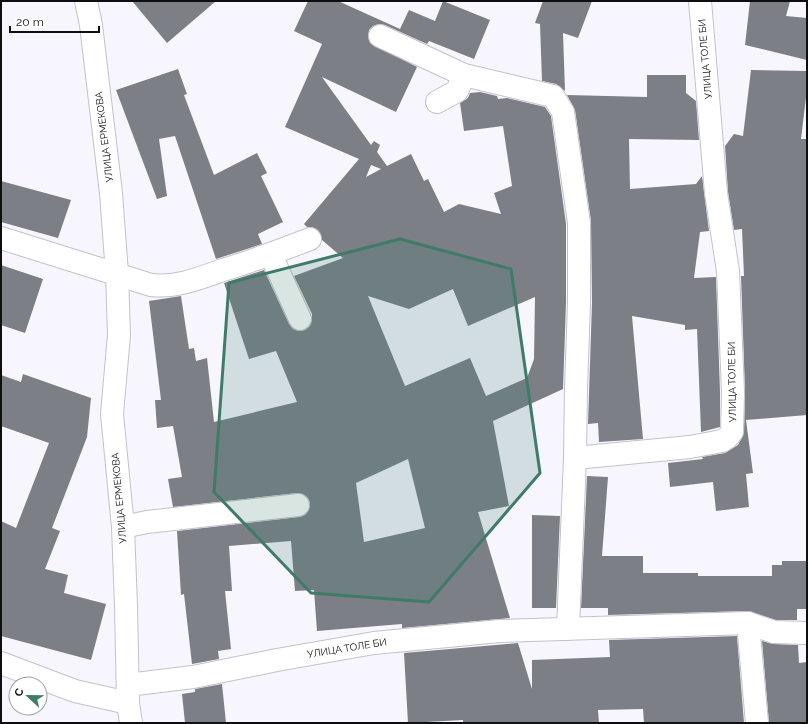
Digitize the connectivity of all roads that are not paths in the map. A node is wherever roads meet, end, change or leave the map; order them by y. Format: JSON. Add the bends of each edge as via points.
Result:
{"nodes":[{"id":1,"x":86,"y":1,"type":"edge"},
{"id":2,"x":700,"y":1,"type":"edge"},
{"id":3,"x":380,"y":36,"type":"dead end"},
{"id":4,"x":464,"y":76,"type":"junction"},
{"id":5,"x":437,"y":102,"type":"dead end"},
{"id":6,"x":1,"y":238,"type":"edge"},
{"id":7,"x":310,"y":239,"type":"dead end"},
{"id":8,"x":271,"y":255,"type":"junction"},
{"id":9,"x":117,"y":274,"type":"junction"},
{"id":10,"x":300,"y":319,"type":"dead end"},
{"id":11,"x":575,"y":458,"type":"junction"},
{"id":12,"x":298,"y":505,"type":"dead end"},
{"id":13,"x":123,"y":527,"type":"junction"},
{"id":14,"x":748,"y":623,"type":"junction"},
{"id":15,"x":568,"y":629,"type":"junction"},
{"id":16,"x":807,"y":634,"type":"edge"},
{"id":17,"x":1,"y":663,"type":"edge"},
{"id":18,"x":129,"y":704,"type":"edge"},
{"id":19,"x":757,"y":723,"type":"edge"}],
"edges":[{"from":1,"to":9,"type":"street","name":"УЛИЦА ЕРМЕКОВА","via":[[92,25]]},
{"from":2,"to":11,"type":"street","name":"УЛИЦА ТОЛЕ БИ","via":[[716,193],[728,271],[734,392],[732,432],[722,441],[690,447]]},
{"from":3,"to":4,"type":"street"},
{"from":4,"to":5,"type":"street","via":[[456,91]]},
{"from":4,"to":11,"type":"street","via":[[553,96],[563,112],[579,223]]},
{"from":6,"to":9,"type":"street"},
{"from":7,"to":8,"type":"street"},
{"from":8,"to":9,"type":"street","via":[[185,282],[162,286]]},
{"from":8,"to":10,"type":"street"},
{"from":9,"to":13,"type":"street","name":"УЛИЦА ЕРМЕКОВА","via":[[119,335],[112,414]]},
{"from":11,"to":15,"type":"street"},
{"from":12,"to":13,"type":"street"},
{"from":13,"to":18,"type":"street","name":"УЛИЦА ЕРМЕКОВА"},
{"from":14,"to":15,"type":"street","name":"УЛИЦА ТОЛЕ БИ"},
{"from":14,"to":16,"type":"street","via":[[774,632]]},
{"from":14,"to":19,"type":"street"},
{"from":15,"to":18,"type":"street","name":"УЛИЦА ТОЛЕ БИ","via":[[500,631],[374,643],[193,678]]},
{"from":17,"to":18,"type":"street","name":"УЛИЦА ТОЛЕ БИ","via":[[75,691]]}]}
